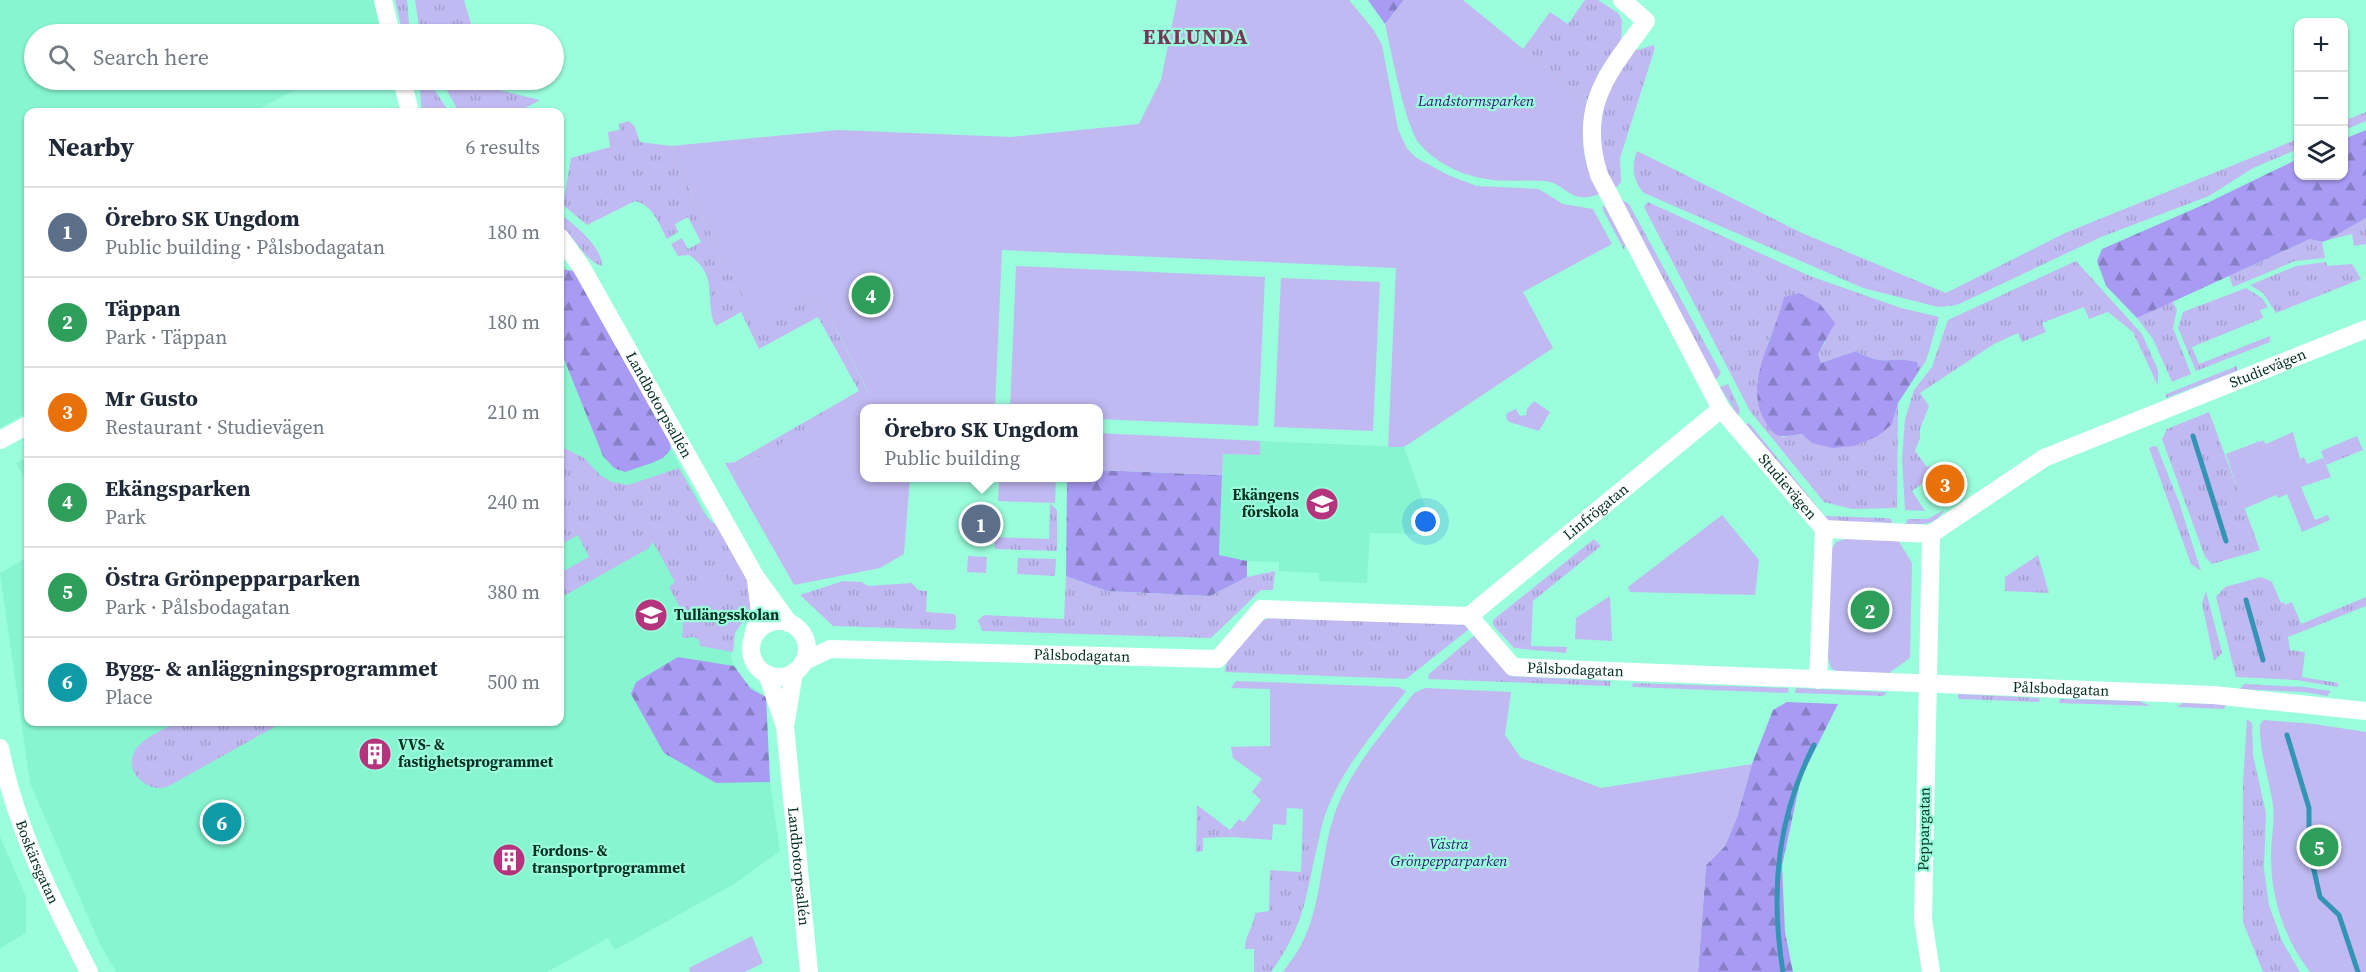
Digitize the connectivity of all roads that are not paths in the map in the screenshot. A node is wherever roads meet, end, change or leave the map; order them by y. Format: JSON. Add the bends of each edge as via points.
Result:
{"nodes":[{"id":1,"x":384,"y":0,"type":"edge"},
{"id":2,"x":1622,"y":0,"type":"edge"},
{"id":3,"x":390,"y":24,"type":"edge"},
{"id":4,"x":404,"y":90,"type":"edge"},
{"id":5,"x":409,"y":108,"type":"edge"},
{"id":6,"x":564,"y":243,"type":"edge"},
{"id":7,"x":2366,"y":329,"type":"edge"},
{"id":8,"x":1721,"y":409,"type":"junction"},
{"id":9,"x":24,"y":427,"type":"edge"},
{"id":10,"x":0,"y":440,"type":"edge"},
{"id":11,"x":1824,"y":530,"type":"junction"},
{"id":12,"x":1931,"y":534,"type":"junction"},
{"id":13,"x":755,"y":576,"type":"junction"},
{"id":14,"x":1469,"y":616,"type":"junction"},
{"id":15,"x":796,"y":628,"type":"junction"},
{"id":16,"x":752,"y":639,"type":"junction"},
{"id":17,"x":830,"y":649,"type":"junction"},
{"id":18,"x":799,"y":667,"type":"junction"},
{"id":19,"x":767,"y":674,"type":"junction"},
{"id":20,"x":1818,"y":680,"type":"junction"},
{"id":21,"x":1926,"y":685,"type":"junction"},
{"id":22,"x":2366,"y":711,"type":"edge"},
{"id":23,"x":785,"y":726,"type":"junction"},
{"id":24,"x":0,"y":748,"type":"edge"},
{"id":25,"x":89,"y":972,"type":"edge"},
{"id":26,"x":809,"y":972,"type":"edge"},
{"id":27,"x":1931,"y":972,"type":"edge"}],
"edges":[{"from":1,"to":3,"type":"street"},
{"from":2,"to":8,"type":"street","name":"Studievägen","via":[[1646,21],[1598,92],[1591,119],[1593,157]]},
{"from":4,"to":5,"type":"street"},
{"from":6,"to":13,"type":"street","name":"Landbotorpsallén","via":[[582,268]]},
{"from":7,"to":12,"type":"street","name":"Studievägen","via":[[2044,458]]},
{"from":8,"to":11,"type":"street","name":"Studievägen"},
{"from":8,"to":14,"type":"street","name":"Linfrögatan"},
{"from":9,"to":10,"type":"street"},
{"from":11,"to":12,"type":"street","name":"Studievägen"},
{"from":11,"to":20,"type":"street"},
{"from":12,"to":21,"type":"street","name":"Peppargatan"},
{"from":13,"to":15,"type":"street","name":"Landbotorpsallén"},
{"from":13,"to":16,"type":"street","name":"Landbotorpsallén","via":[[760,612]]},
{"from":14,"to":17,"type":"street","name":"Pålsbodagatan","via":[[1261,609],[1218,659]]},
{"from":14,"to":20,"type":"street","name":"Pålsbodagatan","via":[[1513,667]]},
{"from":15,"to":16,"type":"street","via":[[781,621],[766,624]]},
{"from":15,"to":17,"type":"street","name":"Pålsbodagatan"},
{"from":15,"to":18,"type":"street","via":[[807,649]]},
{"from":16,"to":19,"type":"street","via":[[754,661]]},
{"from":17,"to":18,"type":"street","name":"Pålsbodagatan"},
{"from":18,"to":19,"type":"street","via":[[781,676]]},
{"from":18,"to":23,"type":"street","name":"Landbotorpsallén"},
{"from":19,"to":23,"type":"street","name":"Landbotorpsallén"},
{"from":20,"to":21,"type":"street","name":"Pålsbodagatan"},
{"from":21,"to":22,"type":"street","name":"Pålsbodagatan","via":[[2213,694]]},
{"from":21,"to":27,"type":"street","name":"Peppargatan","via":[[1923,919]]},
{"from":23,"to":26,"type":"street","name":"Landbotorpsallén"},
{"from":24,"to":25,"type":"street","name":"Boskärsgatan","via":[[26,843]]}]}
